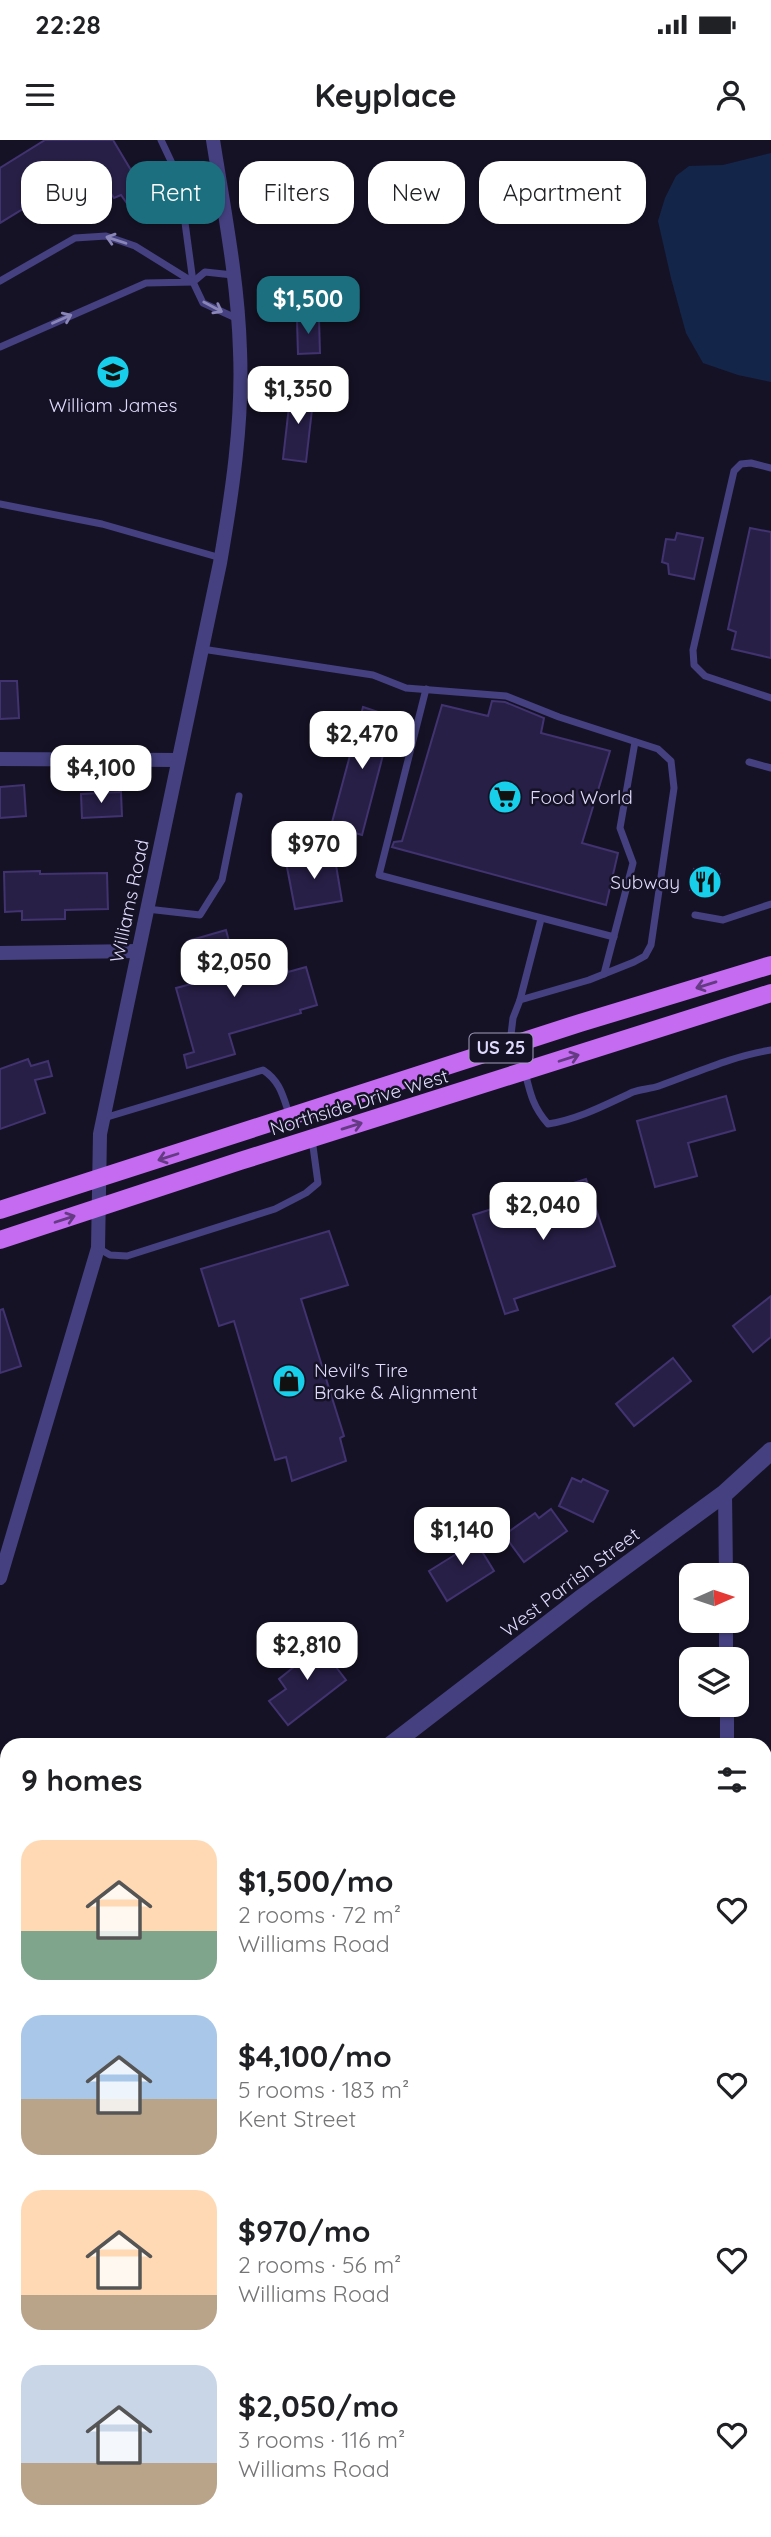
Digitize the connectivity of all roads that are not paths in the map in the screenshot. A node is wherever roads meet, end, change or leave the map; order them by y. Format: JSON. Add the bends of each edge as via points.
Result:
{"nodes":[{"id":1,"x":161,"y":140,"type":"edge"},
{"id":2,"x":212,"y":140,"type":"edge"},
{"id":3,"x":234,"y":275,"type":"junction"},
{"id":4,"x":0,"y":281,"type":"edge"},
{"id":5,"x":193,"y":282,"type":"junction"},
{"id":6,"x":238,"y":319,"type":"junction"},
{"id":7,"x":0,"y":347,"type":"edge"},
{"id":8,"x":771,"y":468,"type":"edge"},
{"id":9,"x":0,"y":504,"type":"edge"},
{"id":10,"x":221,"y":558,"type":"junction"},
{"id":11,"x":201,"y":649,"type":"junction"},
{"id":12,"x":426,"y":689,"type":"junction"},
{"id":13,"x":771,"y":698,"type":"edge"},
{"id":14,"x":635,"y":742,"type":"junction"},
{"id":15,"x":0,"y":760,"type":"edge"},
{"id":16,"x":178,"y":760,"type":"junction"},
{"id":17,"x":749,"y":762,"type":"dead end"},
{"id":18,"x":771,"y":768,"type":"edge"},
{"id":19,"x":239,"y":796,"type":"dead end"},
{"id":20,"x":771,"y":904,"type":"edge"},
{"id":21,"x":147,"y":909,"type":"junction"},
{"id":22,"x":695,"y":915,"type":"dead end"},
{"id":23,"x":541,"y":919,"type":"junction"},
{"id":24,"x":614,"y":937,"type":"junction"},
{"id":25,"x":138,"y":951,"type":"junction"},
{"id":26,"x":0,"y":953,"type":"edge"},
{"id":27,"x":771,"y":965,"type":"edge"},
{"id":28,"x":604,"y":974,"type":"junction"},
{"id":29,"x":771,"y":993,"type":"edge"},
{"id":30,"x":520,"y":1000,"type":"junction"},
{"id":31,"x":509,"y":1046,"type":"junction"},
{"id":32,"x":771,"y":1050,"type":"edge"},
{"id":33,"x":525,"y":1072,"type":"junction"},
{"id":34,"x":290,"y":1117,"type":"junction"},
{"id":35,"x":103,"y":1118,"type":"junction"},
{"id":36,"x":312,"y":1139,"type":"junction"},
{"id":37,"x":101,"y":1179,"type":"junction"},
{"id":38,"x":100,"y":1208,"type":"junction"},
{"id":39,"x":0,"y":1210,"type":"edge"},
{"id":40,"x":0,"y":1240,"type":"edge"},
{"id":41,"x":98,"y":1248,"type":"junction"},
{"id":42,"x":771,"y":1451,"type":"edge"},
{"id":43,"x":725,"y":1493,"type":"junction"},
{"id":44,"x":726,"y":1563,"type":"edge"},
{"id":45,"x":0,"y":1578,"type":"edge"},
{"id":46,"x":727,"y":1717,"type":"edge"},
{"id":47,"x":400,"y":1738,"type":"edge"},
{"id":48,"x":727,"y":1738,"type":"edge"}],
"edges":[{"from":1,"to":5,"type":"lane","via":[[179,178]]},
{"from":2,"to":3,"type":"street","name":"Williams Road"},
{"from":3,"to":5,"type":"lane","via":[[205,272]]},
{"from":3,"to":6,"type":"street","name":"Williams Road"},
{"from":5,"to":4,"type":"lane","one_way":true,"via":[[135,246],[106,236],[75,238]]},
{"from":5,"to":6,"type":"lane","one_way":true,"via":[[203,303]]},
{"from":7,"to":5,"type":"lane","one_way":true,"via":[[146,283]]},
{"from":6,"to":10,"type":"street","name":"Williams Road","via":[[241,353],[234,484]]},
{"from":8,"to":13,"type":"lane","via":[[751,463],[734,471],[693,650],[694,665],[705,676]]},
{"from":9,"to":10,"type":"lane","via":[[102,524]]},
{"from":10,"to":11,"type":"street","name":"Williams Road"},
{"from":11,"to":12,"type":"lane","via":[[373,675],[406,688]]},
{"from":11,"to":16,"type":"street","name":"Williams Road"},
{"from":12,"to":14,"type":"lane","via":[[506,696]]},
{"from":12,"to":23,"type":"lane","via":[[379,875]]},
{"from":14,"to":24,"type":"lane","via":[[620,828],[633,863]]},
{"from":14,"to":28,"type":"lane","via":[[658,749],[671,761],[674,788],[651,945],[645,956]]},
{"from":15,"to":16,"type":"street"},
{"from":16,"to":21,"type":"street","name":"Williams Road"},
{"from":17,"to":18,"type":"lane"},
{"from":19,"to":21,"type":"lane","via":[[222,880],[200,915]]},
{"from":20,"to":22,"type":"lane","via":[[723,920]]},
{"from":21,"to":25,"type":"street","name":"Williams Road"},
{"from":23,"to":24,"type":"lane"},
{"from":23,"to":30,"type":"lane"},
{"from":24,"to":28,"type":"lane"},
{"from":25,"to":26,"type":"street"},
{"from":25,"to":35,"type":"street","name":"Williams Road"},
{"from":27,"to":31,"type":"main road","name":"Northside Drive West","number":"US 25","one_way":true},
{"from":28,"to":30,"type":"lane"},
{"from":33,"to":29,"type":"main road","name":"Northside Drive West","number":"US 25","one_way":true},
{"from":30,"to":31,"type":"lane"},
{"from":31,"to":34,"type":"main road","name":"Northside Drive West","number":"US 25"},
{"from":32,"to":33,"type":"lane","via":[[635,1091],[567,1121],[548,1124],[531,1100]]},
{"from":36,"to":33,"type":"main road","name":"Northside Drive West","number":"US 25","one_way":true},
{"from":34,"to":35,"type":"lane","via":[[281,1088],[264,1070]]},
{"from":34,"to":37,"type":"main road","name":"Northside Drive West","number":"US 25","one_way":true},
{"from":35,"to":37,"type":"street","name":"Williams Road"},
{"from":36,"to":38,"type":"main road","name":"Northside Drive West","number":"US 25"},
{"from":36,"to":41,"type":"lane","via":[[317,1183],[286,1204],[135,1254],[110,1255]]},
{"from":37,"to":38,"type":"street","name":"Williams Road"},
{"from":37,"to":39,"type":"main road","name":"Northside Drive West","number":"US 25"},
{"from":40,"to":38,"type":"main road","name":"Northside Drive West","number":"US 25","one_way":true},
{"from":38,"to":41,"type":"street","name":"Williams Road"},
{"from":41,"to":45,"type":"street","name":"Williams Road"},
{"from":42,"to":43,"type":"street","name":"West Parrish Street"},
{"from":43,"to":44,"type":"street"},
{"from":43,"to":47,"type":"street","name":"West Parrish Street"},
{"from":46,"to":48,"type":"street"}]}
